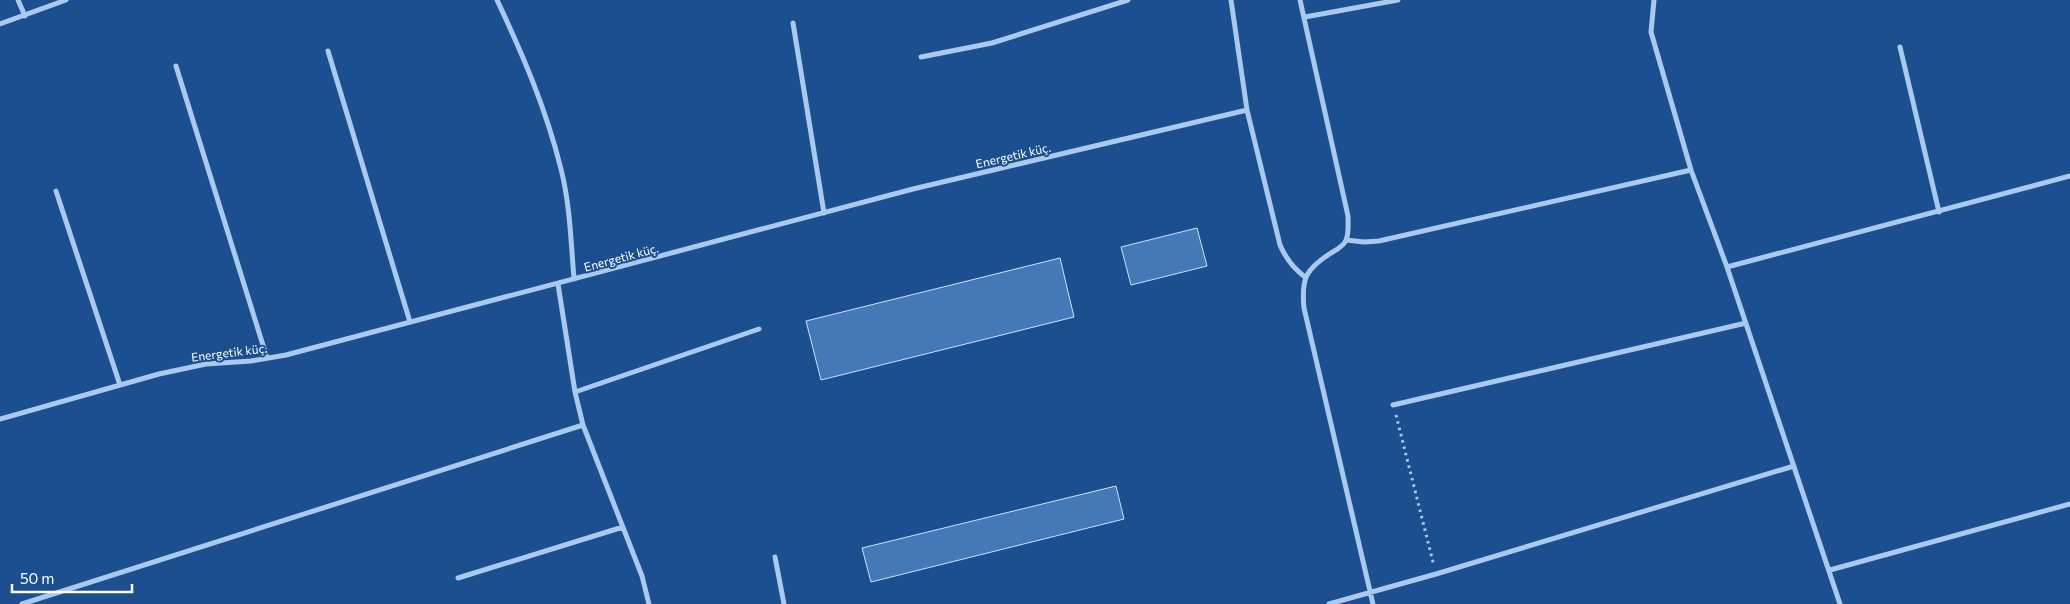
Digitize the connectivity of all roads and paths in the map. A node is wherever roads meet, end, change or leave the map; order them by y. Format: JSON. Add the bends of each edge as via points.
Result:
{"nodes":[{"id":1,"x":18,"y":0,"type":"edge"},
{"id":2,"x":66,"y":0,"type":"edge"},
{"id":3,"x":497,"y":0,"type":"edge"},
{"id":4,"x":1128,"y":0,"type":"edge"},
{"id":5,"x":1231,"y":0,"type":"edge"},
{"id":6,"x":1300,"y":0,"type":"edge"},
{"id":7,"x":1398,"y":0,"type":"edge"},
{"id":8,"x":1654,"y":0,"type":"edge"},
{"id":9,"x":1115,"y":2,"type":"edge"},
{"id":10,"x":25,"y":16,"type":"junction"},
{"id":11,"x":1305,"y":17,"type":"junction"},
{"id":12,"x":0,"y":24,"type":"edge"},
{"id":13,"x":793,"y":24,"type":"dead end"},
{"id":14,"x":1900,"y":47,"type":"dead end"},
{"id":15,"x":328,"y":51,"type":"dead end"},
{"id":16,"x":921,"y":57,"type":"dead end"},
{"id":17,"x":176,"y":66,"type":"dead end"},
{"id":18,"x":1247,"y":110,"type":"junction"},
{"id":19,"x":1691,"y":170,"type":"junction"},
{"id":20,"x":2070,"y":176,"type":"edge"},
{"id":21,"x":56,"y":191,"type":"dead end"},
{"id":22,"x":1939,"y":212,"type":"junction"},
{"id":23,"x":824,"y":213,"type":"junction"},
{"id":24,"x":1346,"y":240,"type":"junction"},
{"id":25,"x":1728,"y":267,"type":"junction"},
{"id":26,"x":1305,"y":277,"type":"junction"},
{"id":27,"x":574,"y":279,"type":"junction"},
{"id":28,"x":558,"y":284,"type":"junction"},
{"id":29,"x":410,"y":322,"type":"junction"},
{"id":30,"x":1746,"y":323,"type":"junction"},
{"id":31,"x":759,"y":329,"type":"dead end"},
{"id":32,"x":267,"y":358,"type":"junction"},
{"id":33,"x":120,"y":385,"type":"junction"},
{"id":34,"x":575,"y":392,"type":"junction"},
{"id":35,"x":1394,"y":405,"type":"joint"},
{"id":36,"x":0,"y":419,"type":"edge"},
{"id":37,"x":583,"y":425,"type":"junction"},
{"id":38,"x":1794,"y":466,"type":"junction"},
{"id":39,"x":2070,"y":504,"type":"edge"},
{"id":40,"x":622,"y":527,"type":"junction"},
{"id":41,"x":775,"y":556,"type":"dead end"},
{"id":42,"x":1830,"y":570,"type":"junction"},
{"id":43,"x":1436,"y":574,"type":"junction"},
{"id":44,"x":458,"y":578,"type":"dead end"},
{"id":45,"x":1370,"y":593,"type":"junction"},
{"id":46,"x":22,"y":604,"type":"edge"},
{"id":47,"x":648,"y":604,"type":"edge"},
{"id":48,"x":784,"y":604,"type":"edge"},
{"id":49,"x":1329,"y":604,"type":"edge"},
{"id":50,"x":1373,"y":604,"type":"edge"},
{"id":51,"x":1840,"y":604,"type":"edge"}],
"edges":[{"from":1,"to":10,"type":"street"},
{"from":2,"to":10,"type":"street"},
{"from":3,"to":27,"type":"street","via":[[546,115],[566,200]]},
{"from":4,"to":9,"type":"street"},
{"from":5,"to":18,"type":"street"},
{"from":6,"to":11,"type":"street"},
{"from":7,"to":11,"type":"street"},
{"from":8,"to":19,"type":"street","via":[[1651,32]]},
{"from":9,"to":16,"type":"street","via":[[992,43]]},
{"from":10,"to":12,"type":"street"},
{"from":11,"to":24,"type":"street","via":[[1348,216]]},
{"from":13,"to":23,"type":"street"},
{"from":14,"to":22,"type":"street"},
{"from":15,"to":29,"type":"street"},
{"from":17,"to":32,"type":"street"},
{"from":18,"to":23,"type":"street","name":"Energetik küç."},
{"from":18,"to":26,"type":"street","via":[[1280,245],[1294,269]]},
{"from":19,"to":24,"type":"street","via":[[1379,241]]},
{"from":19,"to":25,"type":"street"},
{"from":20,"to":22,"type":"street"},
{"from":21,"to":33,"type":"street"},
{"from":22,"to":25,"type":"street"},
{"from":23,"to":27,"type":"street","name":"Energetik küç."},
{"from":24,"to":26,"type":"street","via":[[1312,267]]},
{"from":25,"to":30,"type":"street"},
{"from":26,"to":45,"type":"street","via":[[1302,291],[1304,308]]},
{"from":27,"to":28,"type":"street","name":"Energetik küç."},
{"from":28,"to":29,"type":"street","name":"Energetik küç."},
{"from":28,"to":34,"type":"street"},
{"from":29,"to":32,"type":"street","name":"Energetik küç."},
{"from":30,"to":35,"type":"street"},
{"from":30,"to":38,"type":"street"},
{"from":31,"to":34,"type":"street"},
{"from":32,"to":33,"type":"street","name":"Energetik küç.","via":[[206,364]]},
{"from":33,"to":36,"type":"street","name":"Energetik küç."},
{"from":34,"to":37,"type":"street"},
{"from":35,"to":43,"type":"path"},
{"from":37,"to":40,"type":"street"},
{"from":37,"to":46,"type":"street"},
{"from":38,"to":42,"type":"street"},
{"from":38,"to":43,"type":"street"},
{"from":39,"to":42,"type":"street"},
{"from":40,"to":44,"type":"street"},
{"from":40,"to":47,"type":"street","via":[[642,576]]},
{"from":41,"to":48,"type":"street"},
{"from":42,"to":51,"type":"street"},
{"from":43,"to":45,"type":"street"},
{"from":45,"to":49,"type":"street"},
{"from":45,"to":50,"type":"street"}]}
